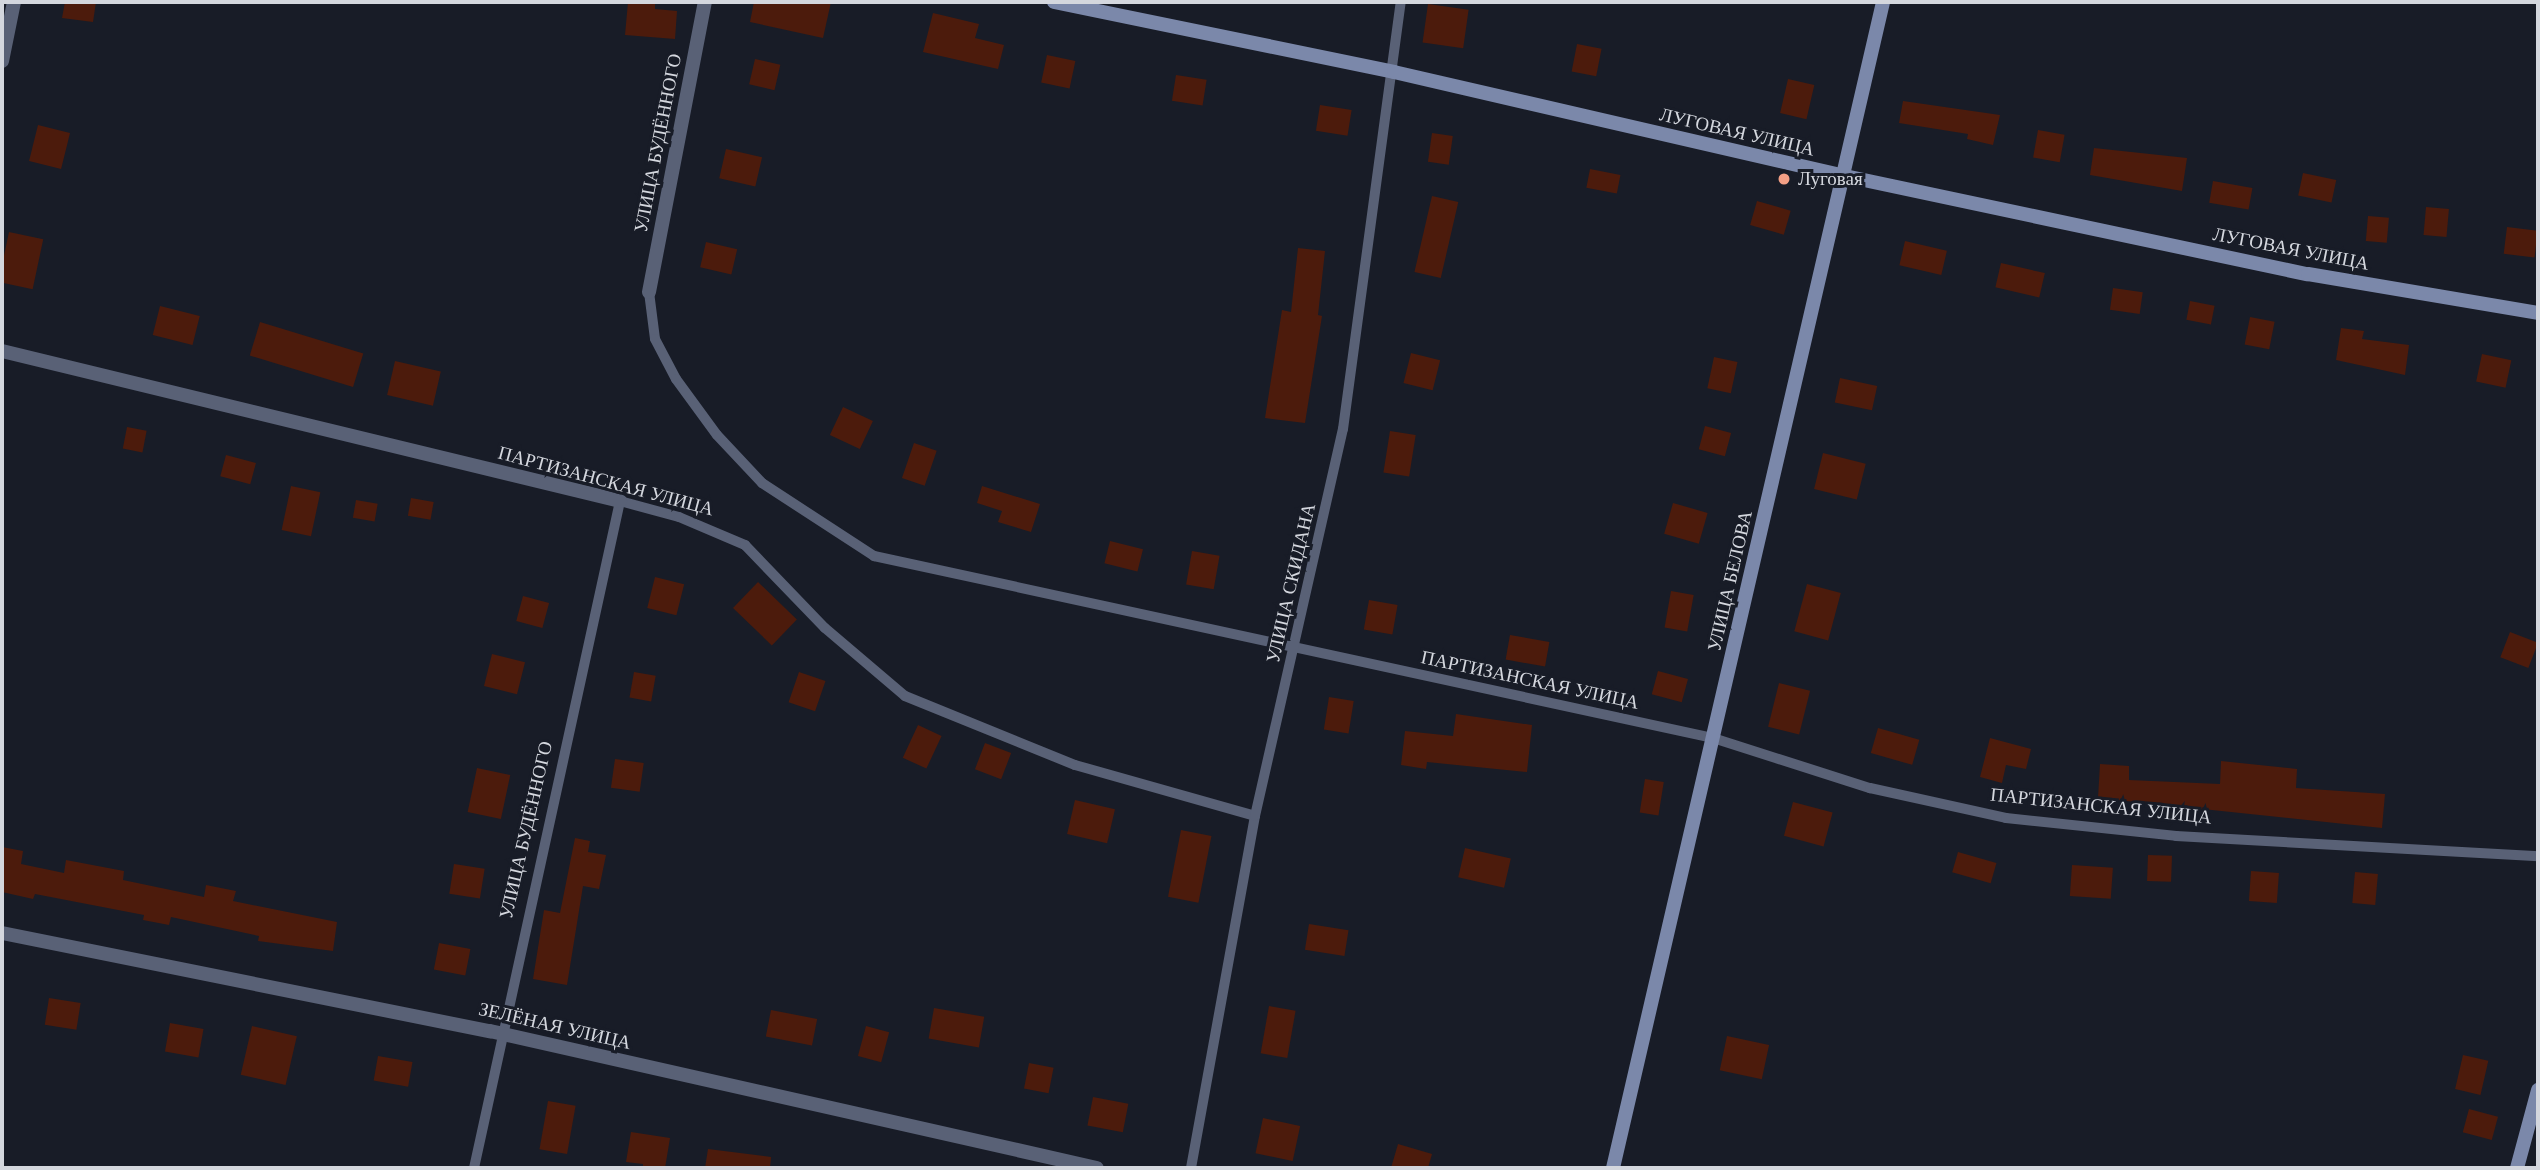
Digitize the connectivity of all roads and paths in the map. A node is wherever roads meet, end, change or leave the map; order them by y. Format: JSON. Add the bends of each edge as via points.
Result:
{"nodes":[{"id":1,"x":14,"y":2,"type":"edge"},
{"id":2,"x":705,"y":2,"type":"edge"},
{"id":3,"x":1054,"y":2,"type":"edge"},
{"id":4,"x":1401,"y":2,"type":"edge"},
{"id":5,"x":1882,"y":2,"type":"edge"},
{"id":6,"x":2,"y":61,"type":"edge"},
{"id":7,"x":1394,"y":72,"type":"junction"},
{"id":8,"x":1845,"y":176,"type":"junction"},
{"id":9,"x":649,"y":292,"type":"joint"},
{"id":10,"x":2538,"y":313,"type":"edge"},
{"id":11,"x":2,"y":351,"type":"edge"},
{"id":12,"x":620,"y":501,"type":"junction"},
{"id":13,"x":1295,"y":650,"type":"junction"},
{"id":14,"x":1713,"y":738,"type":"junction"},
{"id":15,"x":1255,"y":816,"type":"junction"},
{"id":16,"x":2538,"y":856,"type":"edge"},
{"id":17,"x":2,"y":933,"type":"edge"},
{"id":18,"x":500,"y":1033,"type":"junction"},
{"id":19,"x":2538,"y":1090,"type":"edge"},
{"id":20,"x":474,"y":1168,"type":"edge"},
{"id":21,"x":1097,"y":1168,"type":"edge"},
{"id":22,"x":1191,"y":1168,"type":"edge"},
{"id":23,"x":1613,"y":1168,"type":"edge"},
{"id":24,"x":2517,"y":1168,"type":"edge"}],
"edges":[{"from":1,"to":6,"type":"street"},
{"from":2,"to":9,"type":"street","name":"УЛИЦА БУДЁННОГО"},
{"from":3,"to":7,"type":"street","name":"ЛУГОВАЯ УЛИЦА"},
{"from":4,"to":7,"type":"lane","name":"УЛИЦА СКИДАНА"},
{"from":5,"to":8,"type":"street","name":"УЛИЦА БЕЛОВА"},
{"from":7,"to":8,"type":"street","name":"ЛУГОВАЯ УЛИЦА"},
{"from":7,"to":13,"type":"lane","name":"УЛИЦА СКИДАНА","via":[[1343,429]]},
{"from":8,"to":10,"type":"street","name":"ЛУГОВАЯ УЛИЦА","via":[[2308,274]]},
{"from":8,"to":14,"type":"street","name":"УЛИЦА БЕЛОВА"},
{"from":9,"to":13,"type":"lane","name":"ПАРТИЗАНСКАЯ УЛИЦА","via":[[650,316],[660,349],[717,435],[762,483],[874,556]]},
{"from":11,"to":12,"type":"street","name":"ПАРТИЗАНСКАЯ УЛИЦА"},
{"from":12,"to":15,"type":"lane","name":"ПАРТИЗАНСКАЯ УЛИЦА","via":[[705,527],[745,545],[825,628],[905,696],[1075,765]]},
{"from":12,"to":18,"type":"lane","name":"УЛИЦА БУДЁННОГО"},
{"from":13,"to":14,"type":"lane","name":"ПАРТИЗАНСКАЯ УЛИЦА"},
{"from":13,"to":15,"type":"lane","name":"УЛИЦА СКИДАНА"},
{"from":14,"to":16,"type":"lane","name":"ПАРТИЗАНСКАЯ УЛИЦА","via":[[1870,788],[2006,818],[2176,836]]},
{"from":14,"to":23,"type":"street","name":"УЛИЦА БЕЛОВА"},
{"from":15,"to":22,"type":"lane","name":"УЛИЦА СКИДАНА"},
{"from":17,"to":18,"type":"street","name":"ЗЕЛЁНАЯ УЛИЦА"},
{"from":18,"to":20,"type":"lane","name":"УЛИЦА БУДЁННОГО"},
{"from":18,"to":21,"type":"street","name":"ЗЕЛЁНАЯ УЛИЦА"},
{"from":19,"to":24,"type":"street"}]}
